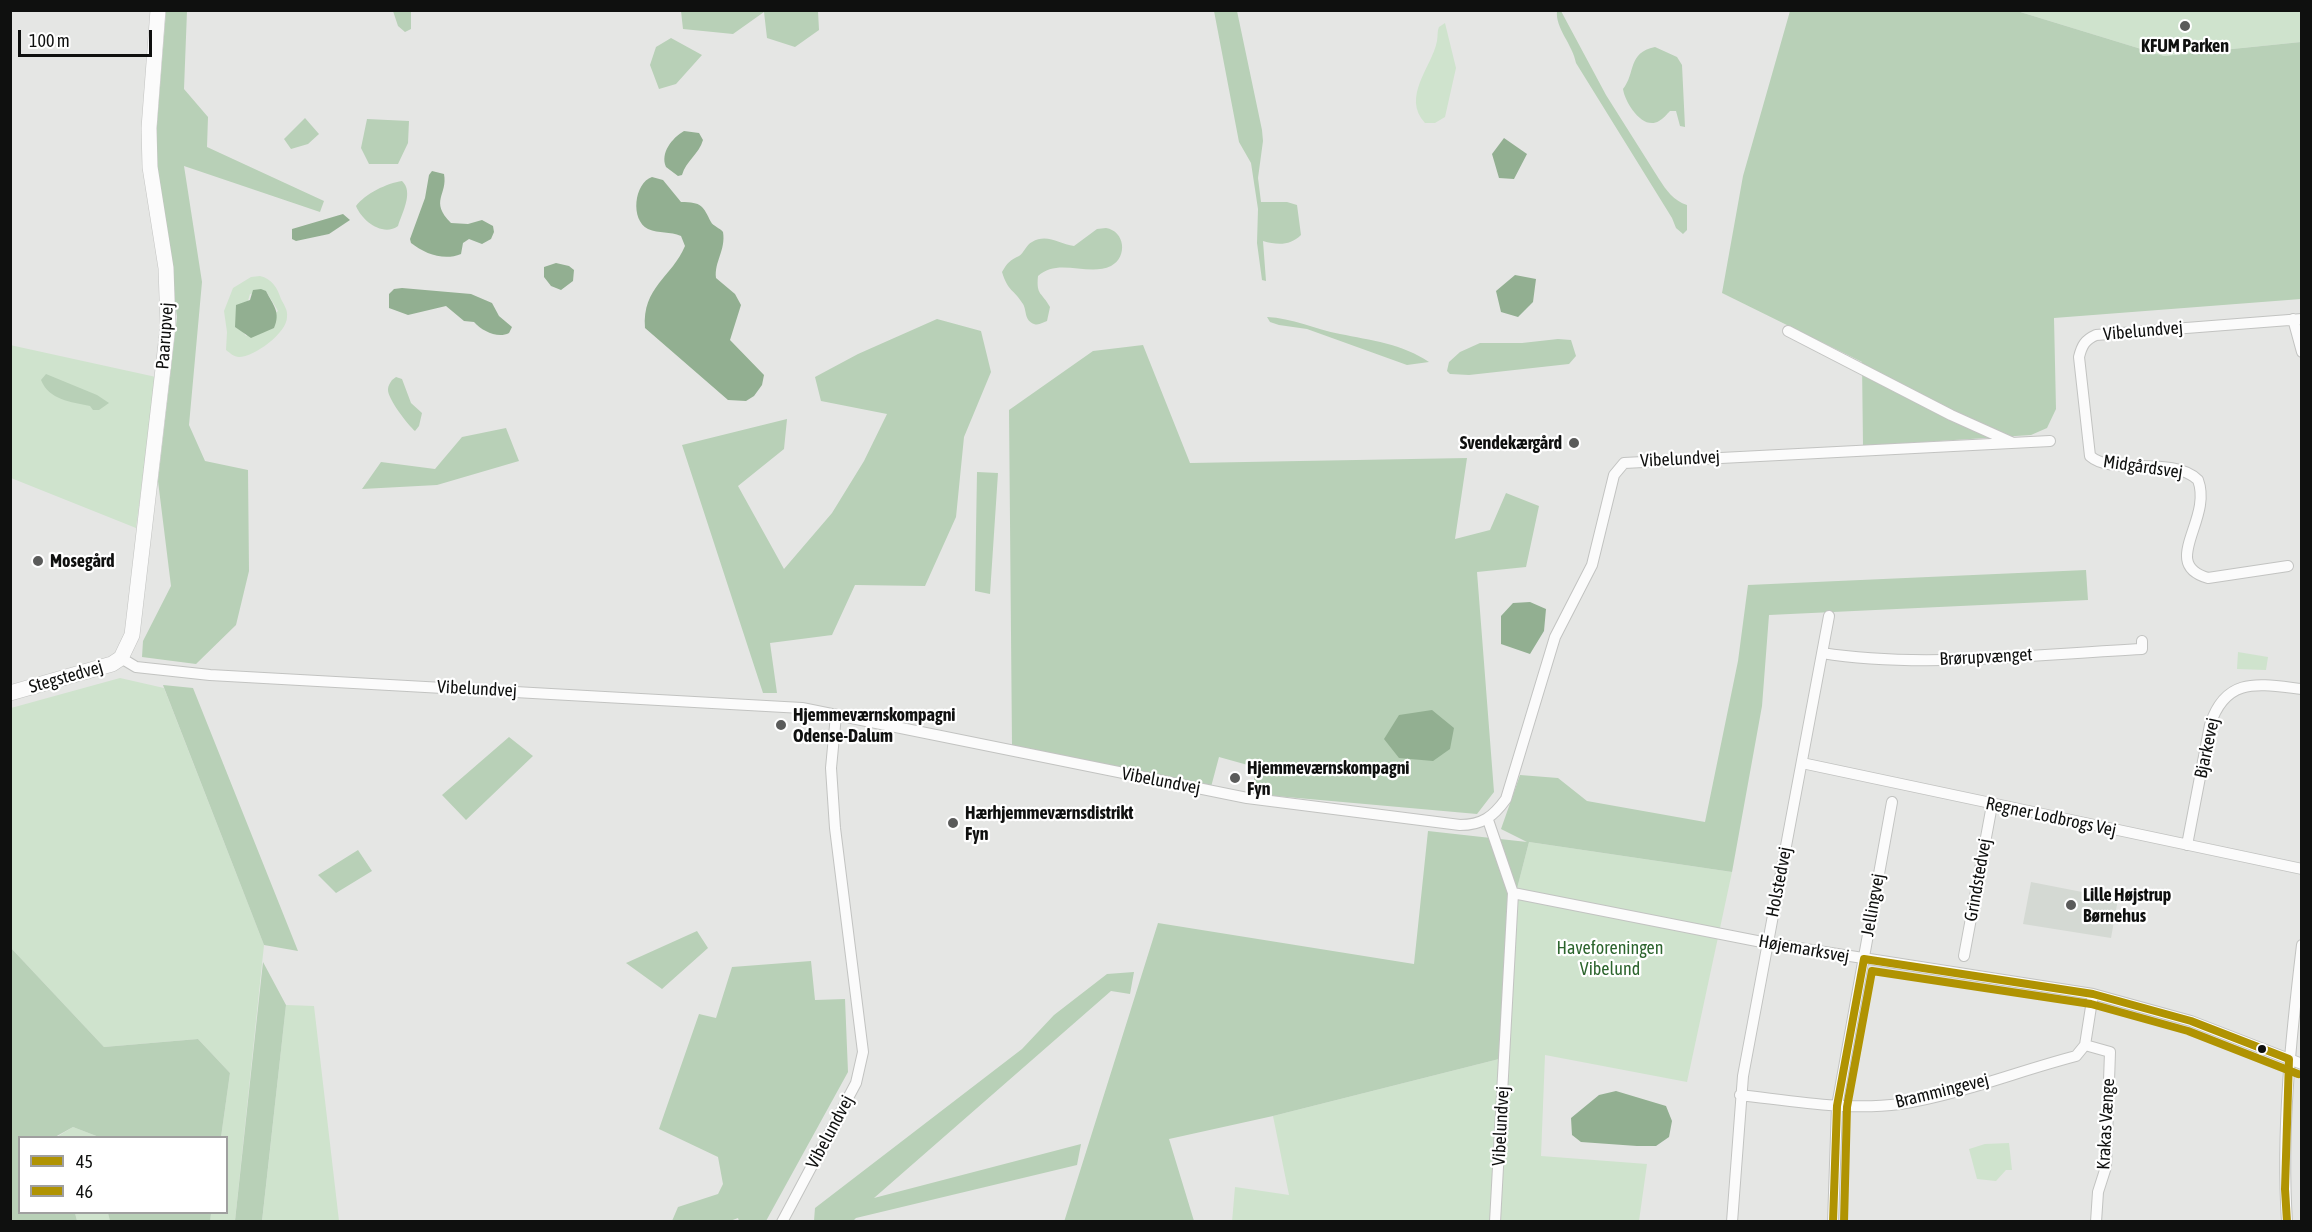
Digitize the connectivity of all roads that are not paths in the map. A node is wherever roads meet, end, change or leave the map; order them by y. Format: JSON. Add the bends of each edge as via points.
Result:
{"nodes":[{"id":1,"x":158,"y":10,"type":"edge"},
{"id":2,"x":2297,"y":319,"type":"edge"},
{"id":3,"x":1788,"y":331,"type":"dead end"},
{"id":4,"x":2301,"y":352,"type":"edge"},
{"id":5,"x":2086,"y":438,"type":"joint"},
{"id":6,"x":2050,"y":441,"type":"dead end"},
{"id":7,"x":2014,"y":443,"type":"junction"},
{"id":8,"x":2288,"y":566,"type":"dead end"},
{"id":9,"x":1829,"y":616,"type":"dead end"},
{"id":10,"x":2142,"y":641,"type":"dead end"},
{"id":11,"x":1822,"y":652,"type":"junction"},
{"id":12,"x":120,"y":658,"type":"junction"},
{"id":13,"x":2301,"y":689,"type":"edge"},
{"id":14,"x":10,"y":693,"type":"edge"},
{"id":15,"x":836,"y":715,"type":"junction"},
{"id":16,"x":1802,"y":762,"type":"junction"},
{"id":17,"x":1892,"y":802,"type":"dead end"},
{"id":18,"x":1992,"y":805,"type":"junction"},
{"id":19,"x":1488,"y":820,"type":"junction"},
{"id":20,"x":2187,"y":845,"type":"junction"},
{"id":21,"x":2301,"y":869,"type":"edge"},
{"id":22,"x":1513,"y":893,"type":"junction"},
{"id":23,"x":1767,"y":943,"type":"junction"},
{"id":24,"x":2301,"y":945,"type":"edge"},
{"id":25,"x":1964,"y":956,"type":"dead end"},
{"id":26,"x":1864,"y":958,"type":"junction"},
{"id":27,"x":2093,"y":994,"type":"junction"},
{"id":28,"x":2085,"y":1045,"type":"junction"},
{"id":29,"x":2289,"y":1059,"type":"junction"},
{"id":30,"x":2301,"y":1064,"type":"edge"},
{"id":31,"x":1740,"y":1095,"type":"junction"},
{"id":32,"x":1837,"y":1106,"type":"junction"},
{"id":33,"x":782,"y":1221,"type":"edge"},
{"id":34,"x":1495,"y":1221,"type":"edge"},
{"id":35,"x":1732,"y":1221,"type":"edge"},
{"id":36,"x":1833,"y":1221,"type":"edge"},
{"id":37,"x":2096,"y":1221,"type":"edge"},
{"id":38,"x":2287,"y":1221,"type":"edge"}],
"edges":[{"from":1,"to":12,"type":"street","name":"Paarupvej","via":[[150,167],[166,268],[168,326],[132,635]]},
{"from":2,"to":4,"type":"street"},
{"from":2,"to":5,"type":"street","name":"Vibelundvej","via":[[2120,332],[2087,339],[2079,357]]},
{"from":3,"to":7,"type":"street","name":"Vibelundvej"},
{"from":5,"to":8,"type":"street","name":"Midgårdsvej","via":[[2090,456],[2097,461],[2180,470],[2198,480],[2202,502],[2186,552],[2190,569],[2196,574],[2208,578]]},
{"from":6,"to":7,"type":"street","name":"Vibelundvej"},
{"from":7,"to":19,"type":"street","name":"Vibelundvej","via":[[1624,463],[1614,475],[1592,565],[1555,637],[1506,799]]},
{"from":9,"to":11,"type":"street","name":"Holstedvej"},
{"from":10,"to":11,"type":"street","name":"Brørupvænget","via":[[2142,649],[1926,659],[1874,659]]},
{"from":11,"to":16,"type":"street","name":"Holstedvej"},
{"from":12,"to":14,"type":"street","name":"Stegstedvej","via":[[99,670]]},
{"from":12,"to":15,"type":"street","name":"Vibelundvej","via":[[136,668],[210,675],[752,704]]},
{"from":13,"to":20,"type":"street","name":"Bjarkevej","via":[[2248,685],[2236,689],[2216,708]]},
{"from":15,"to":19,"type":"street","name":"Vibelundvej","via":[[1247,798],[1460,825]]},
{"from":15,"to":33,"type":"street","name":"Vibelundvej","via":[[831,768],[835,828],[863,1052],[856,1083]]},
{"from":16,"to":18,"type":"street","name":"Regner Lodbrogs Vej"},
{"from":16,"to":23,"type":"street","name":"Holstedvej"},
{"from":17,"to":26,"type":"street","name":"Jellingvej"},
{"from":18,"to":20,"type":"street","name":"Regner Lodbrogs Vej"},
{"from":18,"to":25,"type":"street","name":"Grindstedvej"},
{"from":19,"to":22,"type":"street","name":"Vibelundvej"},
{"from":20,"to":21,"type":"street","name":"Regner Lodbrogs Vej"},
{"from":22,"to":23,"type":"street","name":"Højemarksvej"},
{"from":22,"to":34,"type":"street","name":"Vibelundvej"},
{"from":23,"to":26,"type":"street","name":"Højemarksvej"},
{"from":23,"to":31,"type":"street","name":"Holstedvej"},
{"from":24,"to":29,"type":"street"},
{"from":26,"to":27,"type":"street","name":"Højemarksvej"},
{"from":26,"to":32,"type":"street","name":"Jellingvej"},
{"from":27,"to":28,"type":"street"},
{"from":27,"to":29,"type":"street","name":"Højemarksvej","via":[[2191,1022]]},
{"from":28,"to":32,"type":"street","name":"Brammingevej","via":[[2076,1056],[1934,1097],[1898,1104]]},
{"from":28,"to":37,"type":"street","name":"Krakas Vænge","via":[[2110,1052],[2106,1167],[2098,1192]]},
{"from":29,"to":30,"type":"street","name":"Højemarksvej"},
{"from":29,"to":38,"type":"street"},
{"from":31,"to":32,"type":"street","name":"Brammingevej"},
{"from":31,"to":35,"type":"street","name":"Holstedvej"},
{"from":32,"to":36,"type":"street","name":"Jellingvej"}]}
